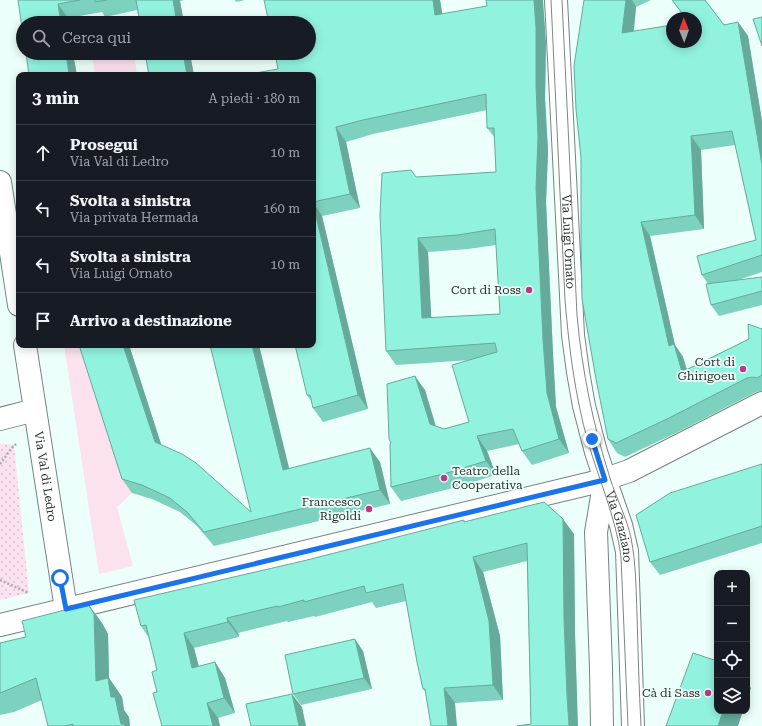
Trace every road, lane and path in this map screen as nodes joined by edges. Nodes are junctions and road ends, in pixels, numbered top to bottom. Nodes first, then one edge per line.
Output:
1 (556, 0) edge
2 (0, 182) edge
3 (16, 286) edge
4 (25, 348) edge
5 (762, 403) edge
6 (35, 410) junction
7 (0, 419) edge
8 (605, 480) junction
9 (0, 580) edge
10 (29, 593) dead end
11 (66, 609) junction
12 (0, 625) edge
13 (602, 726) edge
14 (633, 726) edge

1 - 8 street, Via Luigi Ornato
2 - 3 street
4 - 6 street, Via Val di Ledro
5 - 8 street
6 - 7 street
6 - 11 street, Via Val di Ledro
8 - 11 street
8 - 13 street, Via Graziano
8 - 14 street, Via Graziano
9 - 10 path
11 - 12 street

